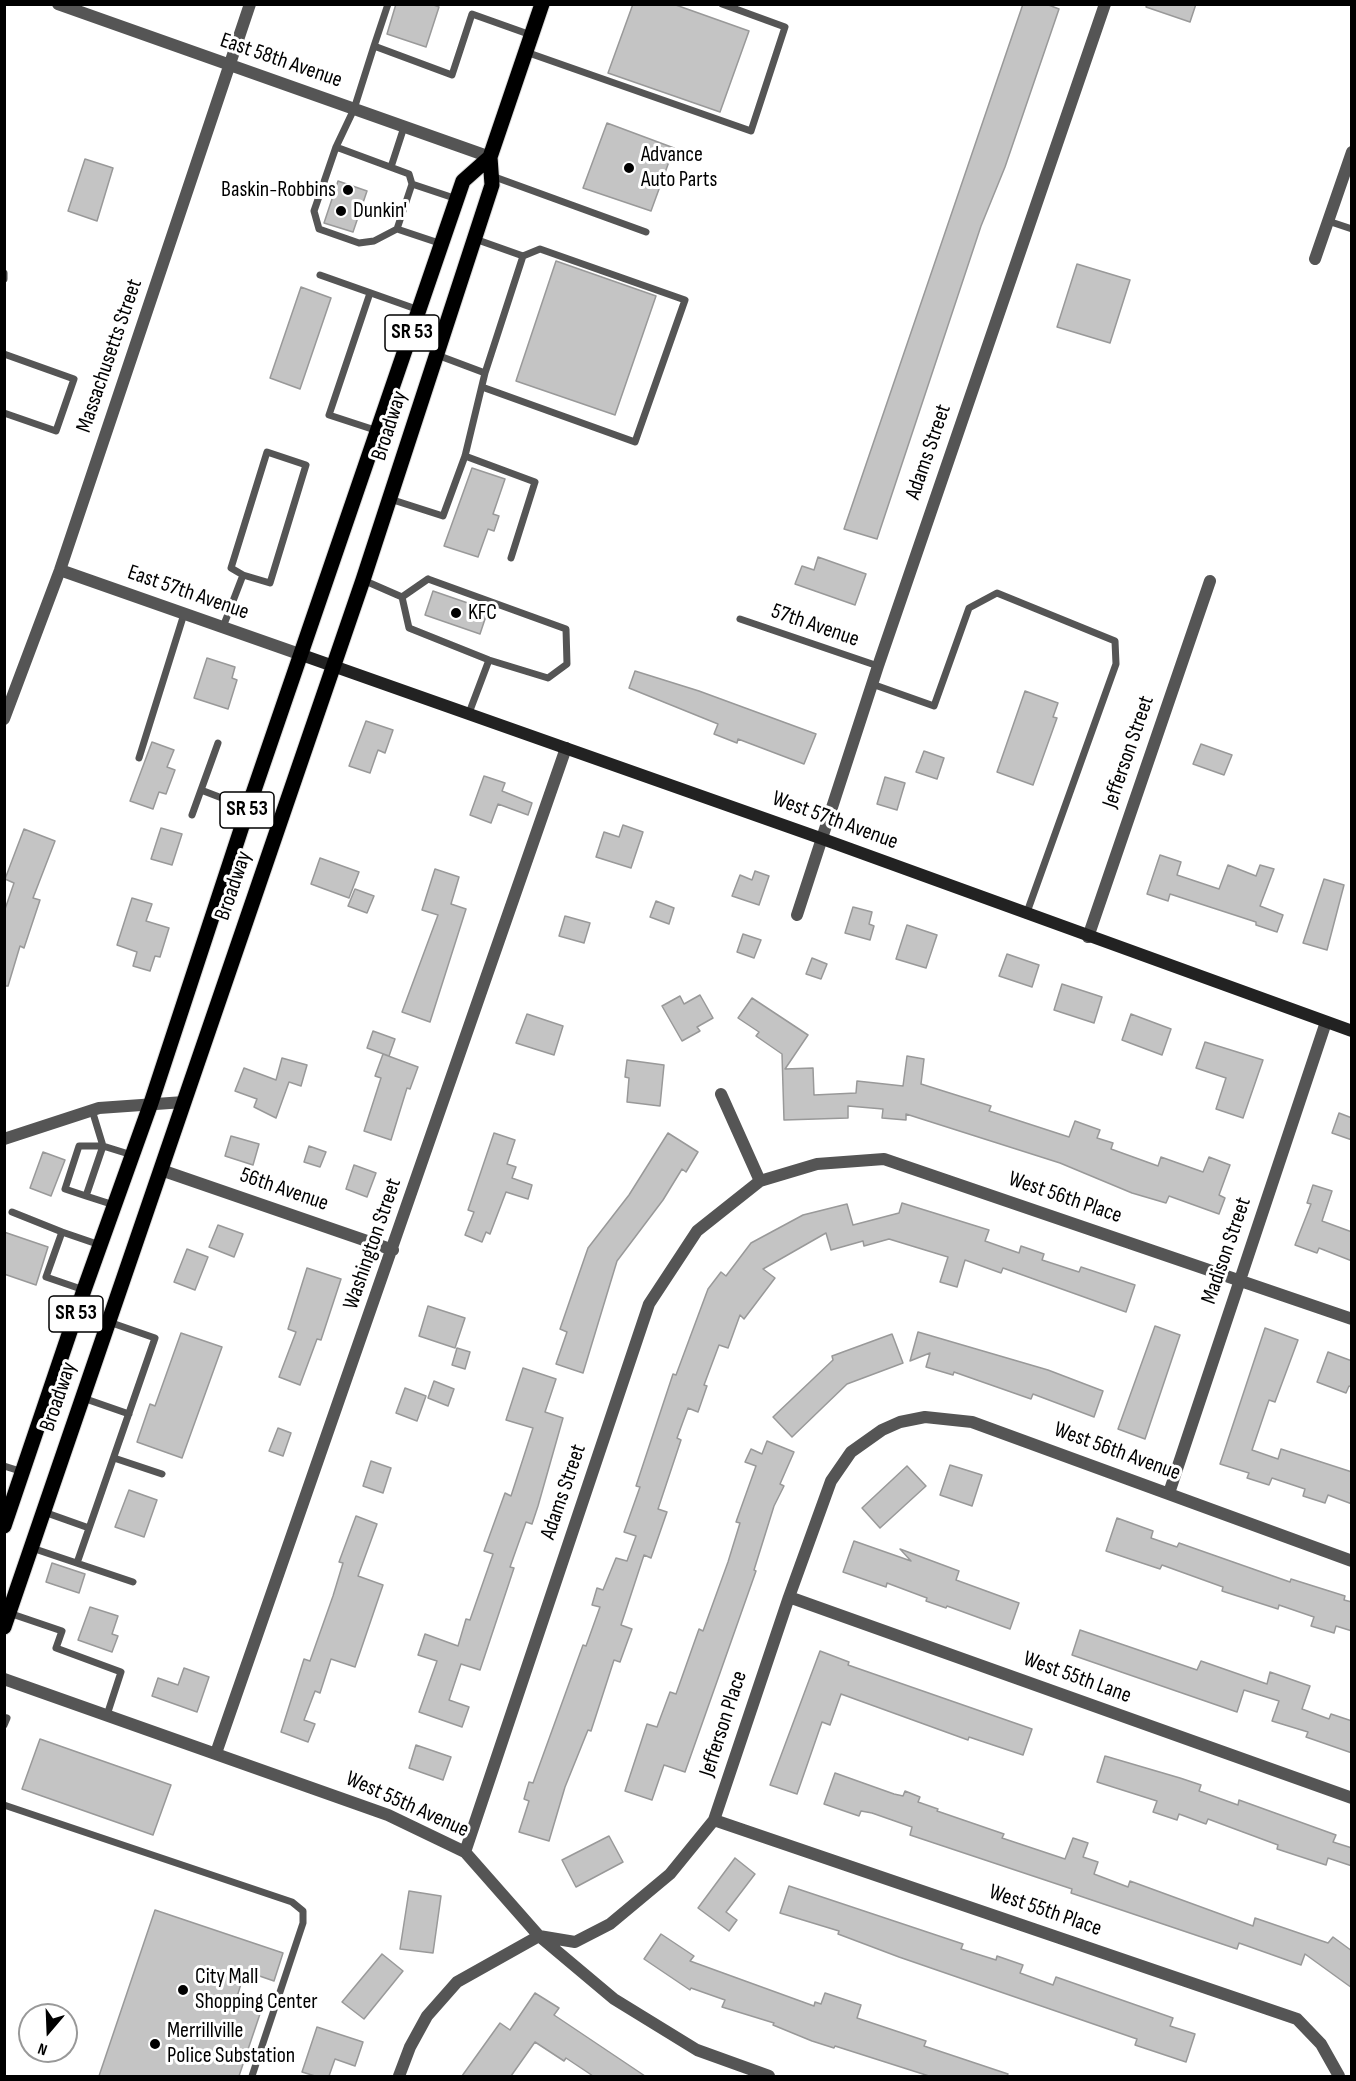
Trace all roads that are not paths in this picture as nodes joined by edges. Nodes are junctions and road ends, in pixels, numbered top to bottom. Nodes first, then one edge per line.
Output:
1 (250, 4) edge
2 (388, 4) edge
3 (542, 4) edge
4 (722, 4) edge
5 (1105, 4) edge
6 (64, 5) edge
7 (531, 35) junction
8 (374, 46) junction
9 (526, 52) junction
10 (230, 65) junction
11 (354, 109) junction
12 (404, 127) junction
13 (336, 147) junction
14 (1352, 152) edge
15 (490, 157) junction
16 (391, 167) junction
17 (492, 176) junction
18 (412, 184) junction
19 (457, 199) junction
20 (1328, 221) junction
21 (397, 229) junction
22 (1352, 229) edge
23 (646, 232) dead end
24 (475, 239) junction
25 (442, 244) junction
26 (524, 256) junction
27 (1315, 259) dead end
28 (4, 273) edge
29 (320, 275) dead end
30 (4, 279) edge
31 (370, 293) junction
32 (419, 310) junction
33 (4, 354) edge
34 (437, 355) junction
35 (485, 373) junction
36 (482, 387) junction
37 (4, 413) edge
38 (378, 431) junction
39 (465, 456) junction
40 (390, 499) junction
41 (511, 558) dead end
42 (60, 570) junction
43 (243, 575) junction
44 (363, 580) junction
45 (1210, 580) dead end
46 (402, 597) junction
47 (184, 614) junction
48 (740, 620) dead end
49 (223, 627) junction
50 (302, 655) junction
51 (489, 660) junction
52 (878, 666) junction
53 (333, 667) junction
54 (872, 684) junction
55 (469, 714) junction
56 (4, 719) edge
57 (218, 743) dead end
58 (566, 748) junction
59 (139, 758) dead end
60 (201, 790) junction
61 (248, 808) junction
62 (192, 815) dead end
63 (820, 838) junction
64 (797, 915) dead end
65 (1026, 915) junction
66 (1088, 938) junction
67 (1326, 1022) junction
68 (1352, 1031) edge
69 (721, 1094) dead end
70 (184, 1102) junction
71 (151, 1103) junction
72 (92, 1110) junction
73 (4, 1139) edge
74 (104, 1146) junction
75 (132, 1155) junction
76 (161, 1170) junction
77 (760, 1181) junction
78 (86, 1196) junction
79 (114, 1205) junction
80 (12, 1212) dead end
81 (62, 1232) junction
82 (100, 1245) junction
83 (393, 1250) junction
84 (1239, 1278) junction
85 (84, 1290) junction
86 (1352, 1318) edge
87 (109, 1322) junction
88 (83, 1398) junction
89 (129, 1414) junction
90 (866, 1441) joint
91 (114, 1458) junction
92 (4, 1466) edge
93 (23, 1472) junction
94 (162, 1474) dead end
95 (1169, 1493) junction
96 (44, 1512) junction
97 (4, 1526) edge
98 (89, 1528) junction
99 (32, 1548) junction
100 (1352, 1561) edge
101 (77, 1563) junction
102 (133, 1582) dead end
103 (789, 1597) junction
104 (7, 1620) edge
105 (4, 1680) edge
106 (107, 1715) junction
107 (216, 1753) junction
108 (1352, 1798) edge
109 (4, 1804) edge
110 (714, 1820) junction
111 (465, 1852) junction
112 (539, 1936) junction
113 (1339, 2075) edge
114 (252, 2076) edge
115 (399, 2076) edge
116 (770, 2076) edge

1 - 10 street, Massachusetts Street
2 - 8 lane
3 - 7 main road, Broadway / SR 53
4 - 9 lane
5 - 52 street, Adams Street
6 - 10 street, East 58th Avenue
7 - 8 lane
7 - 9 main road, Broadway / SR 53
8 - 11 lane
9 - 15 main road, Broadway / SR 53
10 - 11 street, East 58th Avenue
10 - 42 street, Massachusetts Street
11 - 12 street, East 58th Avenue
11 - 13 lane
12 - 15 street, East 58th Avenue
12 - 16 lane
13 - 16 lane
13 - 21 lane
14 - 20 street
15 - 17 main road, Broadway / SR 53
15 - 19 main road, Broadway / SR 53
16 - 18 lane
17 - 23 lane
17 - 24 main road, Broadway / SR 53
18 - 19 lane
18 - 21 lane
19 - 25 main road, Broadway / SR 53
20 - 22 lane
20 - 27 street
21 - 25 lane
24 - 26 lane
24 - 34 main road, Broadway / SR 53
25 - 32 main road, Broadway / SR 53
26 - 35 lane
26 - 36 lane
28 - 30 lane
29 - 31 lane
31 - 32 lane
31 - 38 lane
32 - 38 main road, Broadway / SR 53
33 - 37 lane
34 - 35 lane
34 - 40 main road, Broadway / SR 53
35 - 36 lane
36 - 39 lane
38 - 50 main road, Broadway / SR 53
39 - 40 lane
39 - 41 lane
40 - 44 main road, Broadway / SR 53
42 - 47 street, East 57th Avenue
42 - 56 street, Massachusetts Street
43 - 43 lane
43 - 49 lane
44 - 46 lane
44 - 53 main road, Broadway / SR 53
45 - 66 street, Jefferson Street
46 - 51 lane
46 - 51 lane
47 - 49 street, East 57th Avenue
47 - 59 lane
48 - 52 lane, 57th Avenue
49 - 50 street, East 57th Avenue
50 - 53 street, West 57th Avenue
50 - 61 main road, Broadway / SR 53
51 - 55 lane
52 - 54 street, Adams Street
53 - 55 street, West 57th Avenue
53 - 70 main road, Broadway / SR 53
54 - 63 street, Adams Street
54 - 65 lane
55 - 58 street, West 57th Avenue
57 - 60 lane
58 - 63 street, West 57th Avenue
58 - 83 street, Washington Street
60 - 61 lane
60 - 62 lane
61 - 71 main road, Broadway / SR 53
63 - 64 street, Adams Street
63 - 65 street, West 57th Avenue
65 - 66 street, West 57th Avenue
66 - 67 street, West 57th Avenue
67 - 68 street, West 57th Avenue
67 - 84 street, Madison Street
69 - 77 street
70 - 71 street
70 - 76 main road, Broadway / SR 53
71 - 72 street
71 - 75 main road, Broadway / SR 53
72 - 73 street
72 - 74 lane
74 - 75 lane
74 - 78 lane
74 - 78 lane
75 - 79 main road, Broadway / SR 53
76 - 83 street, 56th Avenue
76 - 87 main road, Broadway / SR 53
77 - 84 street, West 56th Place
77 - 111 street, Adams Street
78 - 79 lane
79 - 82 main road, Broadway / SR 53
80 - 81 lane
81 - 82 lane
81 - 85 lane
82 - 85 main road, Broadway / SR 53
83 - 107 street, Washington Street
84 - 86 street, West 56th Place
84 - 95 street, Madison Street
85 - 93 main road, Broadway / SR 53
87 - 88 main road, Broadway / SR 53
87 - 89 lane
88 - 89 lane
88 - 96 main road, Broadway / SR 53
89 - 91 lane
90 - 95 street, West 56th Avenue
90 - 103 street, Jefferson Place
91 - 94 lane
91 - 98 lane
92 - 93 lane
93 - 97 main road, Broadway / SR 53
95 - 100 street, West 56th Avenue
96 - 98 lane
96 - 99 main road, Broadway / SR 53
98 - 101 lane
99 - 101 lane
99 - 104 main road, Broadway / SR 53
101 - 102 lane
103 - 108 street, West 55th Lane
103 - 110 street, Jefferson Place
104 - 106 lane
105 - 106 street, West 55th Avenue
106 - 107 street, West 55th Avenue
107 - 111 street, West 55th Avenue
109 - 114 lane
110 - 112 street, Jefferson Place
110 - 113 street, West 55th Place
111 - 112 street, West 55th Avenue
112 - 115 street
112 - 116 street, West 55th Avenue

